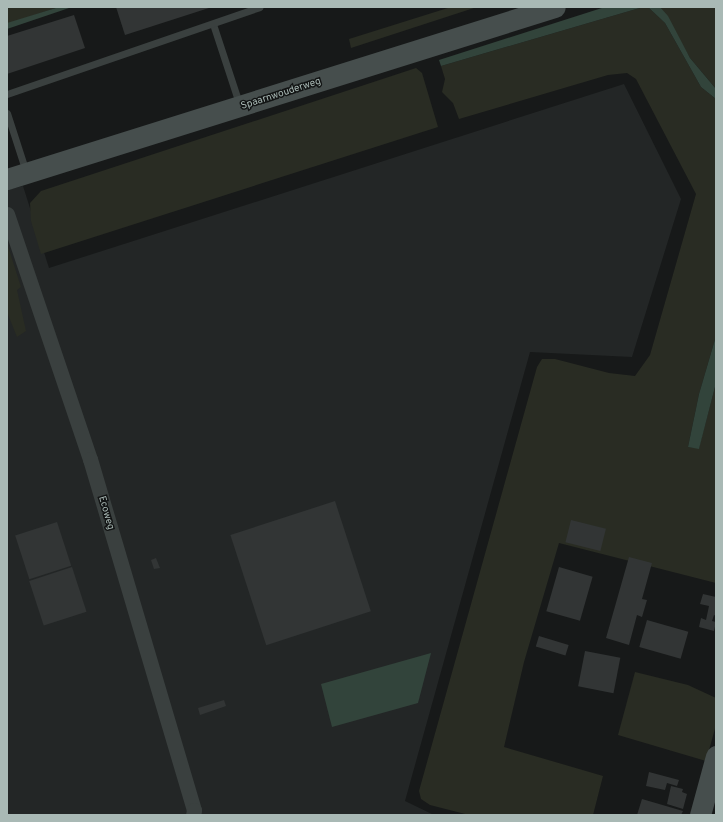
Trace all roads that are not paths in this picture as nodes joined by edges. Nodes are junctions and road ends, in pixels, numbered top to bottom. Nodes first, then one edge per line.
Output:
1 (259, 7) edge
2 (555, 7) edge
3 (213, 24) junction
4 (7, 94) edge
5 (240, 107) junction
6 (7, 113) edge
7 (26, 173) junction
8 (7, 179) edge
9 (7, 214) edge
10 (716, 756) edge
11 (193, 815) edge
12 (700, 815) edge

1 - 3 lane
2 - 5 street, Spaarnwouderweg
3 - 4 lane
3 - 5 lane
5 - 7 street, Spaarnwouderweg
6 - 7 lane
7 - 8 street, Spaarnwouderweg
9 - 11 street, Ecoweg
10 - 12 street

